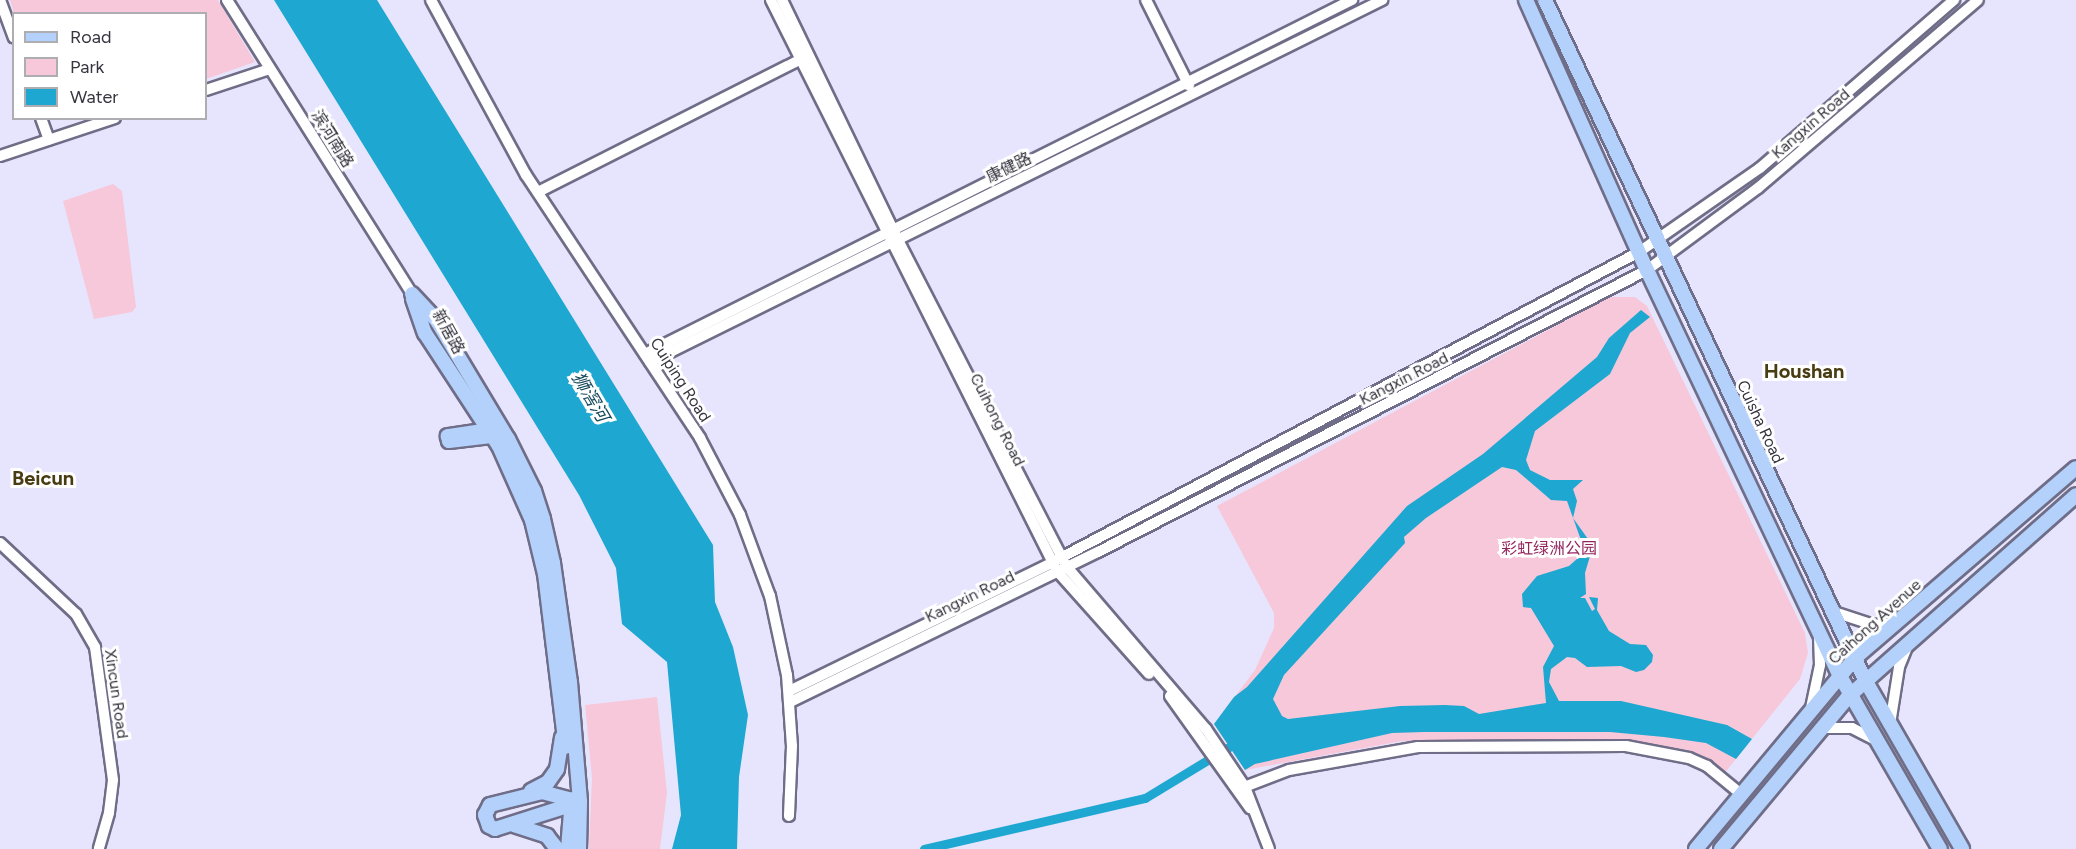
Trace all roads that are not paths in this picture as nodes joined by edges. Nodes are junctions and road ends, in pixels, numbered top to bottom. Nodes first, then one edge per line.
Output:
1 (0, 0) edge
2 (227, 0) edge
3 (431, 0) edge
4 (771, 0) edge
5 (782, 0) edge
6 (1146, 0) edge
7 (1352, 0) edge
8 (1382, 0) edge
9 (1526, 0) edge
10 (1545, 0) edge
11 (1954, 0) edge
12 (1978, 0) edge
13 (12, 33) edge
14 (801, 59) junction
15 (270, 69) junction
16 (1187, 82) junction
17 (207, 90) edge
18 (1192, 94) junction
19 (42, 120) edge
20 (109, 120) edge
21 (49, 140) junction
22 (0, 156) edge
23 (538, 192) junction
24 (892, 237) junction
25 (1656, 239) junction
26 (1639, 252) junction
27 (1665, 257) junction
28 (1647, 270) junction
29 (412, 294) joint
30 (648, 358) junction
31 (497, 432) junction
32 (2076, 468) edge
33 (2076, 495) edge
34 (0, 543) edge
35 (1060, 564) junction
36 (1831, 611) junction
37 (1896, 623) junction
38 (1819, 631) junction
39 (1909, 642) junction
40 (1855, 658) junction
41 (1840, 676) junction
42 (1865, 680) junction
43 (789, 696) junction
44 (1850, 696) junction
45 (1809, 712) junction
46 (563, 720) junction
47 (1890, 724) junction
48 (1820, 728) junction
49 (1876, 740) junction
50 (1237, 784) junction
51 (1741, 794) junction
52 (515, 799) junction
53 (574, 801) junction
54 (789, 816) dead end
55 (515, 823) junction
56 (99, 849) edge
57 (557, 849) edge
58 (568, 849) edge
59 (579, 849) edge
60 (1269, 849) edge
61 (1696, 849) edge
62 (1721, 849) edge
63 (1940, 849) edge
64 (1962, 849) edge

1 - 13 street
2 - 15 street, 滨河南路
3 - 23 street, Cuiping Road
4 - 14 street, Cuihong Road
5 - 24 street, Cuihong Road
6 - 16 street
7 - 16 street, 康健路
8 - 18 street, 康健路
9 - 26 main road
10 - 25 main road, Cuisha Road
11 - 25 street, Kangxin Road
12 - 27 street, Kangxin Road
14 - 23 street
14 - 24 street, Cuihong Road
15 - 17 street
15 - 29 street, 滨河南路
16 - 18 street
16 - 24 street, 康健路
18 - 24 street, 康健路
19 - 21 street
20 - 21 street
21 - 22 street
23 - 30 street, Cuiping Road
24 - 30 street, 康健路
24 - 35 street, Cuihong Road
25 - 26 street, Kangxin Road
25 - 27 main road, Cuisha Road
26 - 28 main road
26 - 35 street, Kangxin Road
27 - 28 street, Kangxin Road
27 - 36 main road, Cuisha Road
28 - 35 street, Kangxin Road
28 - 38 main road
29 - 31 main road, 新居路
30 - 43 street, Cuiping Road
31 - 46 main road, 新居路
31 - 53 main road, 新居路
32 - 37 main road, Caihong Avenue
33 - 39 main road
34 - 56 street, Xincun Road
35 - 43 street, Kangxin Road
35 - 50 street, Cuihong Road
36 - 37 street
36 - 40 main road, Cuisha Road
37 - 40 main road, Caihong Avenue
38 - 41 main road
38 - 45 street
39 - 42 main road
39 - 47 street
40 - 41 main road, Caihong Avenue
40 - 42 main road, Cuisha Road
41 - 44 main road
41 - 45 main road, Caihong Avenue
42 - 44 main road
42 - 47 main road, Cuisha Road
43 - 54 street, Cuiping Road
44 - 48 main road
44 - 49 main road
45 - 51 main road, Caihong Avenue
46 - 52 main road
46 - 53 main road, 新居路
47 - 64 main road, Cuisha Road
48 - 49 street
48 - 62 main road
49 - 63 main road
50 - 51 street
50 - 60 street, Cuihong Road
51 - 61 main road, Caihong Avenue
52 - 53 main road
52 - 55 main road
52 - 55 main road
53 - 55 main road
53 - 58 main road, 新居路
53 - 59 main road, 新居路
55 - 57 main road

